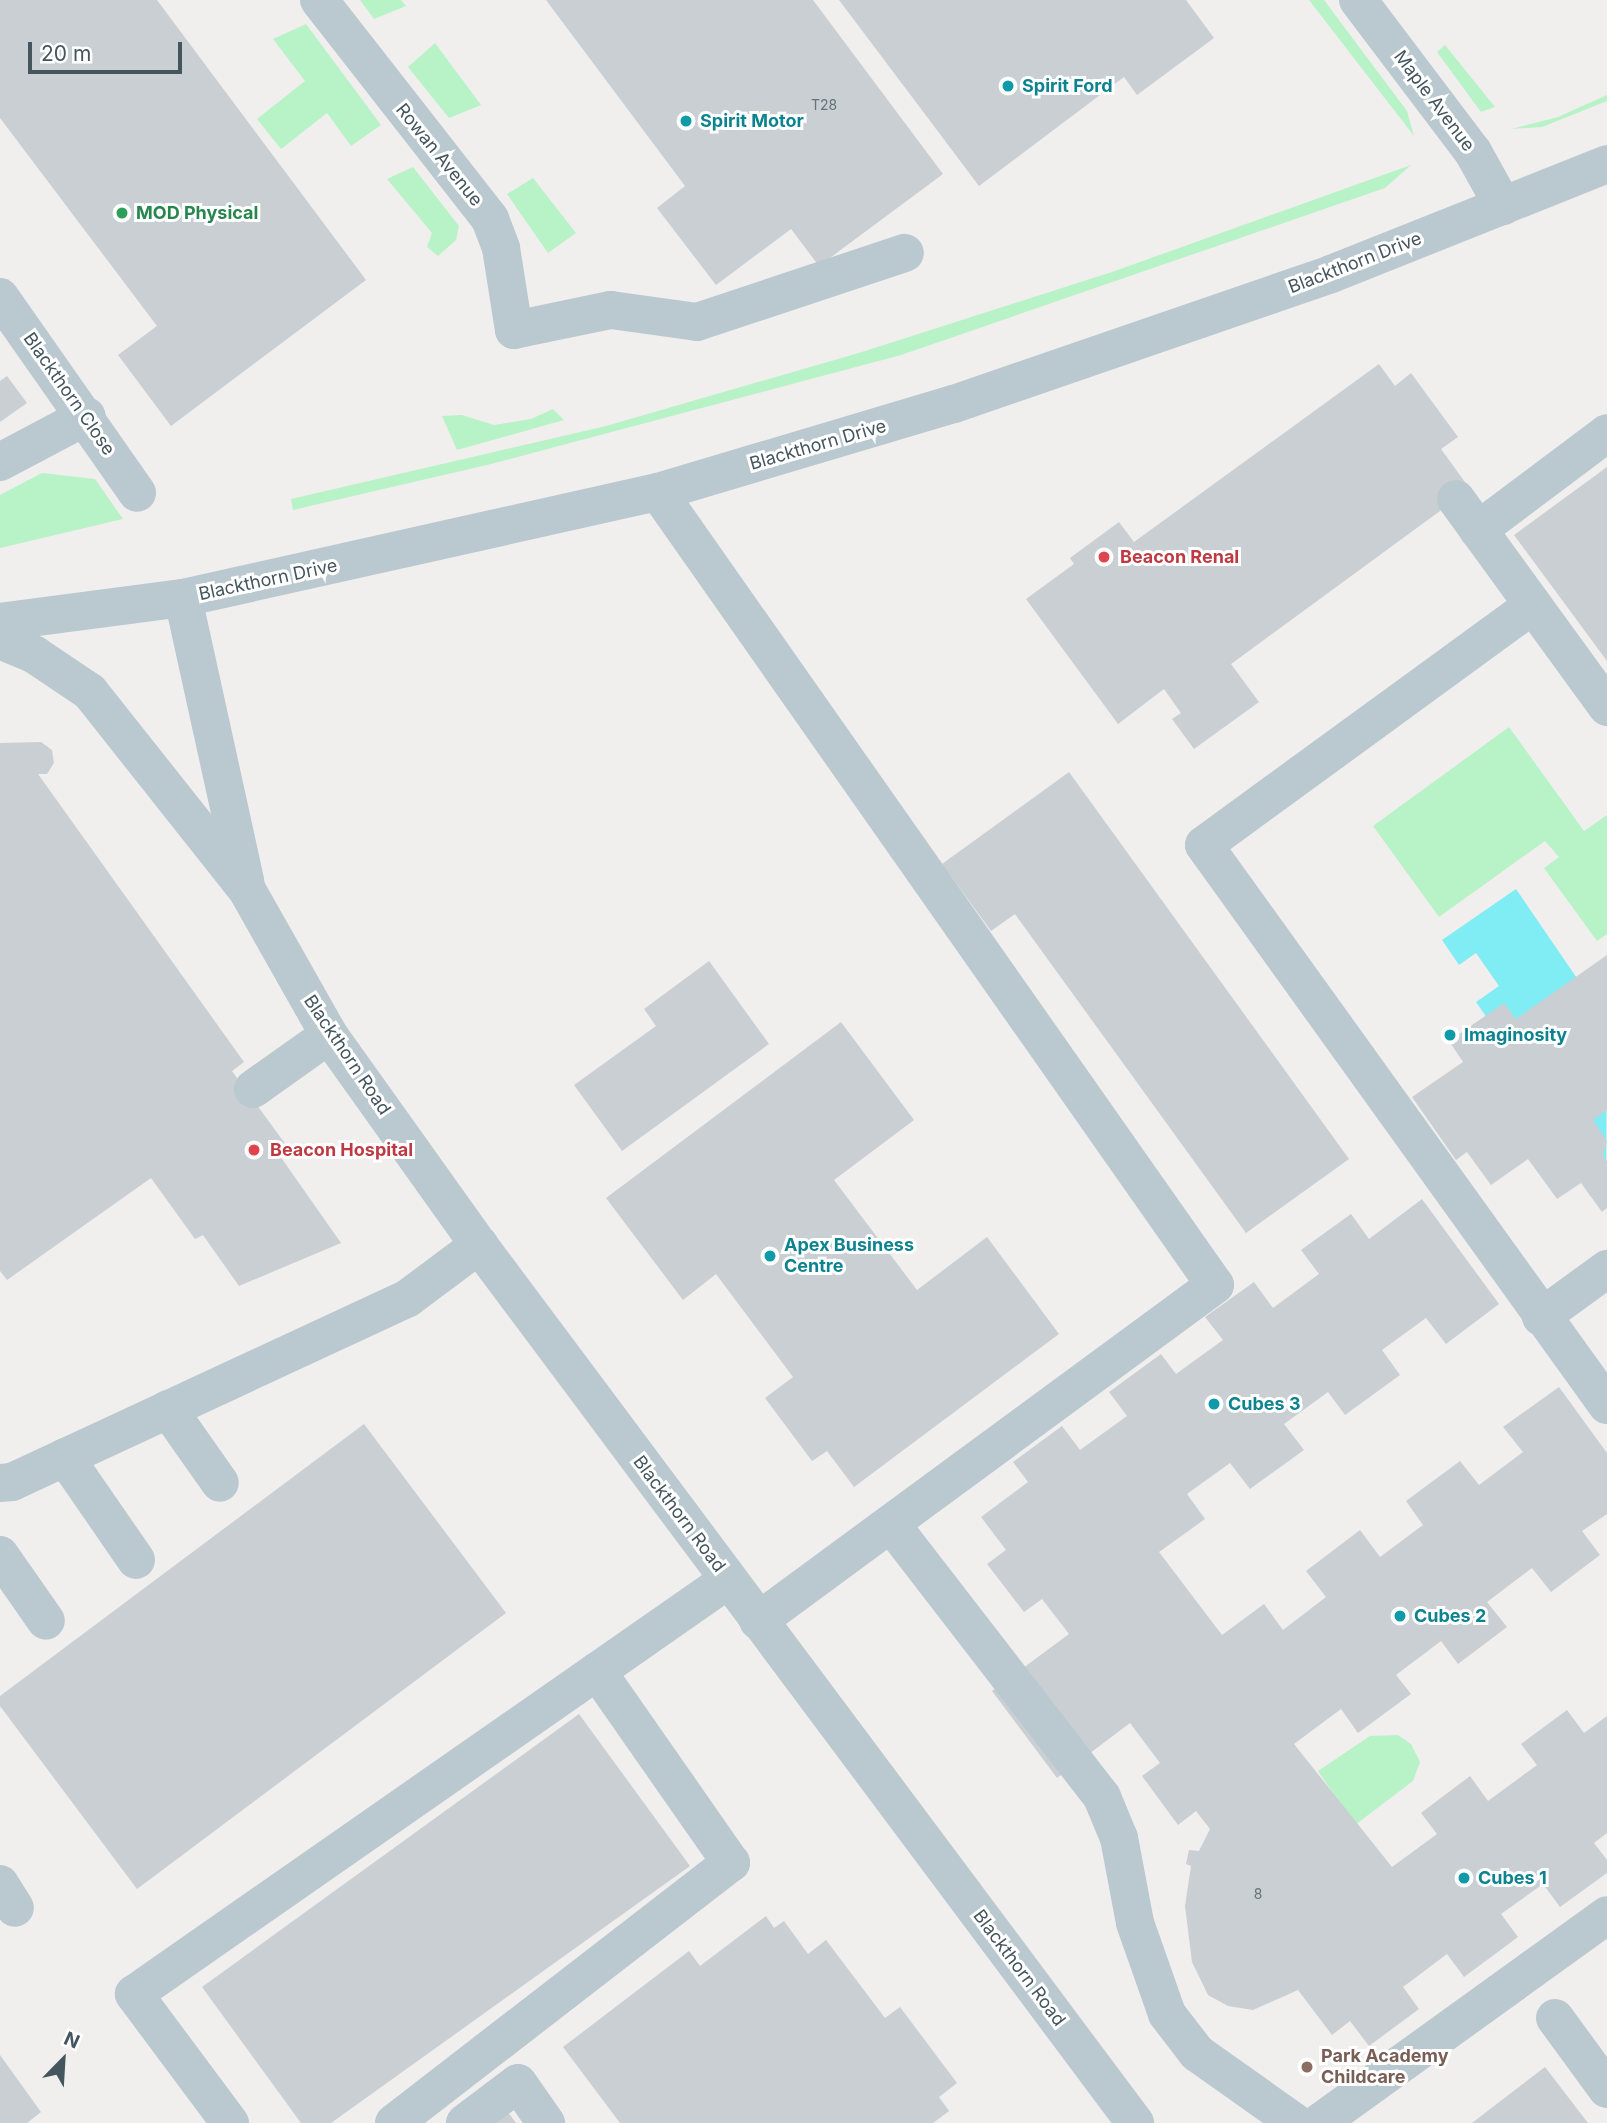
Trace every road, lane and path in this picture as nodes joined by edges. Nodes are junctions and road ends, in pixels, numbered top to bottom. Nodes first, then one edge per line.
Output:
1 (319, 0) edge
2 (1358, 0) edge
3 (1607, 164) edge
4 (1503, 206) junction
5 (905, 253) dead end
6 (0, 297) edge
7 (87, 416) junction
8 (1607, 433) edge
9 (0, 462) edge
10 (657, 492) junction
11 (137, 493) dead end
12 (1456, 499) dead end
13 (1478, 530) junction
14 (183, 598) junction
15 (1533, 605) junction
16 (0, 622) edge
17 (0, 640) edge
18 (1607, 707) edge
19 (247, 890) junction
20 (329, 1035) junction
21 (253, 1089) dead end
22 (479, 1245) junction
23 (1607, 1269) edge
24 (1541, 1317) junction
25 (1607, 1405) edge
26 (169, 1409) junction
27 (65, 1457) junction
28 (0, 1483) edge
29 (220, 1483) dead end
30 (891, 1524) junction
31 (0, 1555) edge
32 (135, 1560) dead end
33 (729, 1580) junction
34 (46, 1621) dead end
35 (758, 1621) junction
36 (597, 1671) junction
37 (1607, 1915) edge
38 (1555, 2018) dead end
39 (1607, 2089) edge
40 (230, 2123) edge
41 (394, 2123) edge
42 (465, 2123) edge
43 (545, 2123) edge
44 (1135, 2123) edge
45 (1296, 2123) edge
46 (1319, 2123) edge

1 - 5 street, Rowan Avenue
2 - 4 street, Maple Avenue
3 - 4 street, Blackthorn Drive
4 - 10 street, Blackthorn Drive
6 - 7 street, Blackthorn Close
7 - 9 street
7 - 11 street, Blackthorn Close
8 - 13 street
10 - 14 street, Blackthorn Drive
10 - 30 street
12 - 13 street
13 - 15 street
14 - 16 street, Blackthorn Drive
14 - 19 street, Blackthorn Road
15 - 18 street
15 - 24 street
17 - 19 street, Blackthorn Road
19 - 20 street, Blackthorn Road
20 - 21 street
20 - 22 street, Blackthorn Road
22 - 26 street
22 - 33 street, Blackthorn Road
23 - 24 street
24 - 25 street
26 - 27 street
26 - 29 street
27 - 28 street
27 - 32 street
30 - 35 street
30 - 45 street
31 - 34 street
33 - 35 street, Blackthorn Road
33 - 36 street
35 - 44 street, Blackthorn Road
36 - 40 street
36 - 41 street
37 - 46 street
38 - 39 street
42 - 43 street

